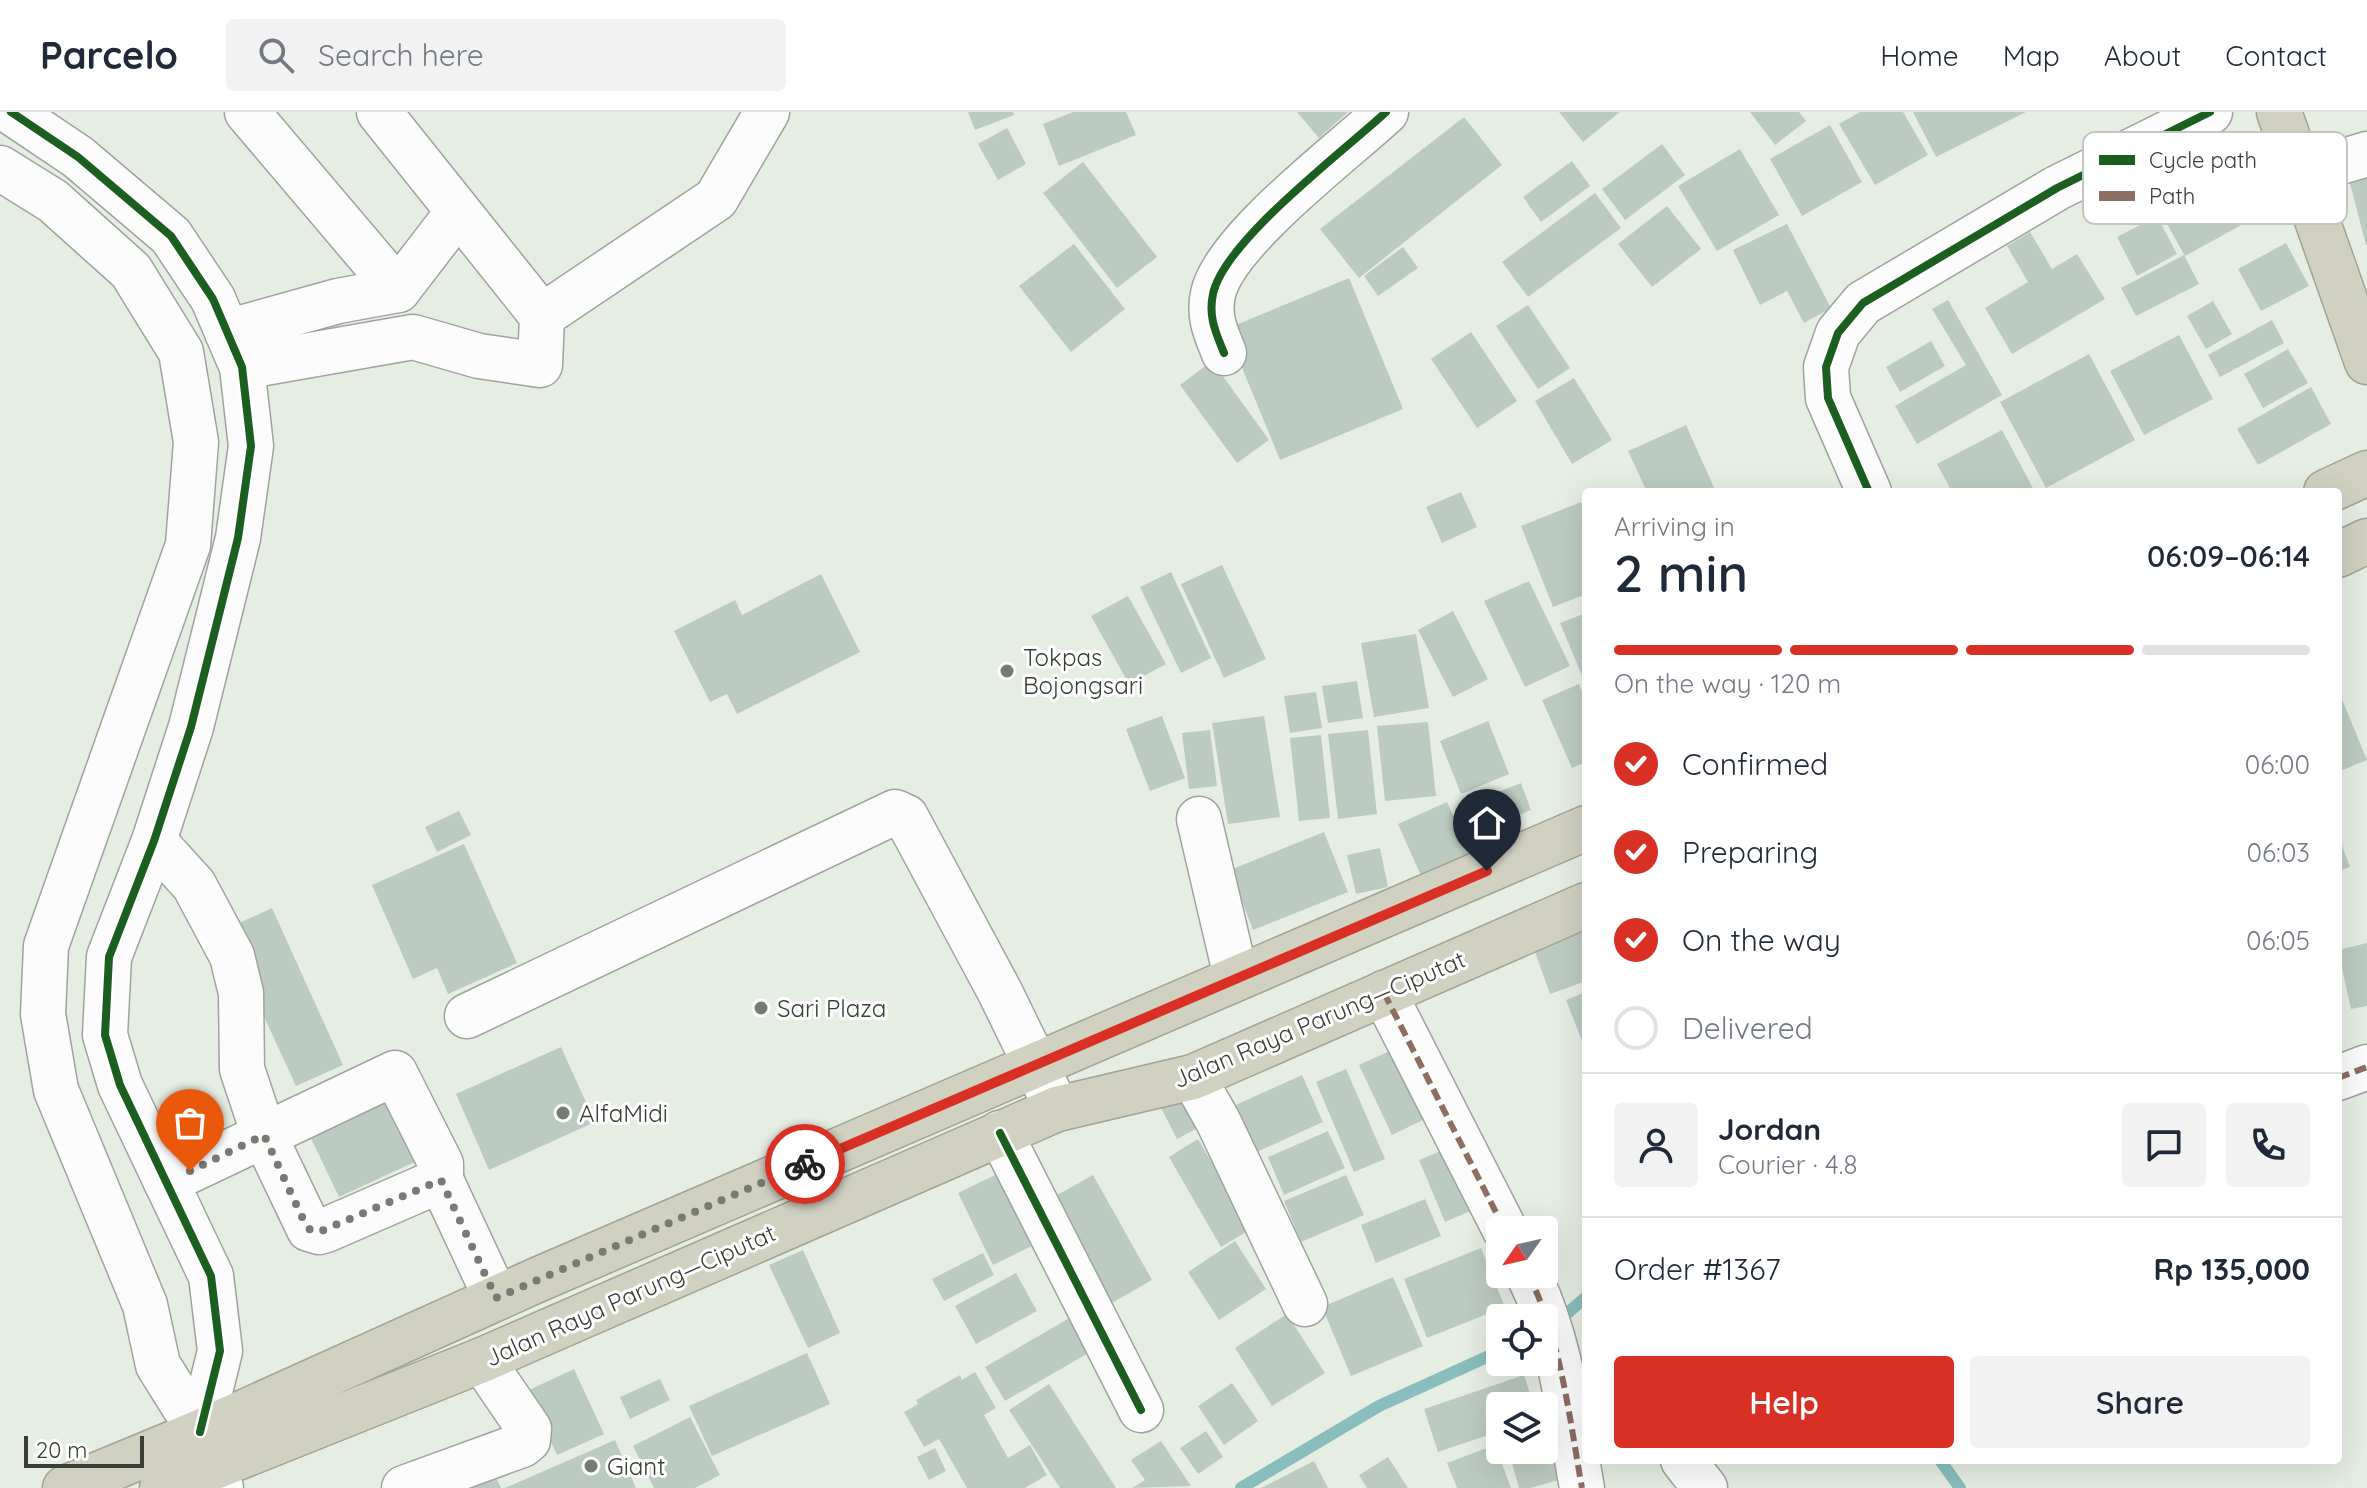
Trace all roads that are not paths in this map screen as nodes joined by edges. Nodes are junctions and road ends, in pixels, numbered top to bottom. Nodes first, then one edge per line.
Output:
1 (11, 112) edge
2 (247, 112) edge
3 (379, 112) edge
4 (767, 112) edge
5 (1386, 112) edge
6 (2210, 112) edge
7 (2279, 112) edge
8 (2170, 132) edge
9 (2286, 132) edge
10 (2367, 154) edge
11 (2347, 160) edge
12 (0, 168) edge
13 (2083, 175) edge
14 (458, 212) junction
15 (2319, 224) edge
16 (398, 290) junction
17 (542, 316) junction
18 (235, 349) junction
19 (1224, 353) dead end
20 (2367, 362) edge
21 (2367, 473) edge
22 (1867, 488) edge
23 (2335, 488) edge
24 (2367, 541) edge
25 (2342, 553) edge
26 (132, 705) junction
27 (191, 727) junction
28 (1199, 819) dead end
29 (1582, 830) edge
30 (154, 841) junction
31 (1582, 907) edge
32 (1236, 977) junction
33 (1384, 993) junction
34 (467, 1016) dead end
35 (1035, 1064) junction
36 (2367, 1067) edge
37 (2342, 1076) edge
38 (1193, 1077) junction
39 (1057, 1109) junction
40 (1000, 1133) junction
41 (264, 1135) junction
42 (441, 1180) junction
43 (166, 1182) junction
44 (1498, 1216) edge
45 (1535, 1288) edge
46 (496, 1298) junction
47 (1305, 1304) dead end
48 (482, 1360) junction
49 (1141, 1410) dead end
50 (212, 1463) edge
51 (1686, 1464) edge
52 (66, 1488) edge
53 (162, 1488) edge
54 (404, 1488) edge
55 (1582, 1488) edge
56 (1705, 1488) edge

1 - 18 street
2 - 16 street
3 - 14 street
4 - 17 street
5 - 19 street
6 - 8 street
7 - 9 highway
10 - 11 street
12 - 26 street
13 - 22 street
14 - 16 street
14 - 17 street
15 - 20 highway
16 - 18 street
17 - 18 street
18 - 27 street
21 - 23 highway
24 - 25 highway
26 - 27 street
26 - 50 street
27 - 30 street
28 - 32 street
29 - 32 highway, Jalan Raya Parung—Ciputat
30 - 41 street
30 - 43 street
31 - 33 highway, Jalan Raya Parung—Ciputat
32 - 35 highway, Jalan Raya Parung—Ciputat
33 - 38 highway, Jalan Raya Parung—Ciputat
33 - 44 street
34 - 35 street
35 - 39 street
35 - 46 highway, Jalan Raya Parung—Ciputat
36 - 37 street
38 - 39 highway, Jalan Raya Parung—Ciputat
38 - 47 street
39 - 40 highway, Jalan Raya Parung—Ciputat
40 - 48 highway, Jalan Raya Parung—Ciputat
40 - 49 street
41 - 42 street
41 - 42 street
41 - 43 street
42 - 46 street
43 - 50 street
45 - 55 street
46 - 50 highway, Jalan Raya Parung—Ciputat
48 - 50 highway, Jalan Raya Parung—Ciputat
48 - 54 street
50 - 52 highway, Jalan Raya Parung—Ciputat
50 - 53 highway, Jalan Raya Parung—Ciputat
51 - 56 street

